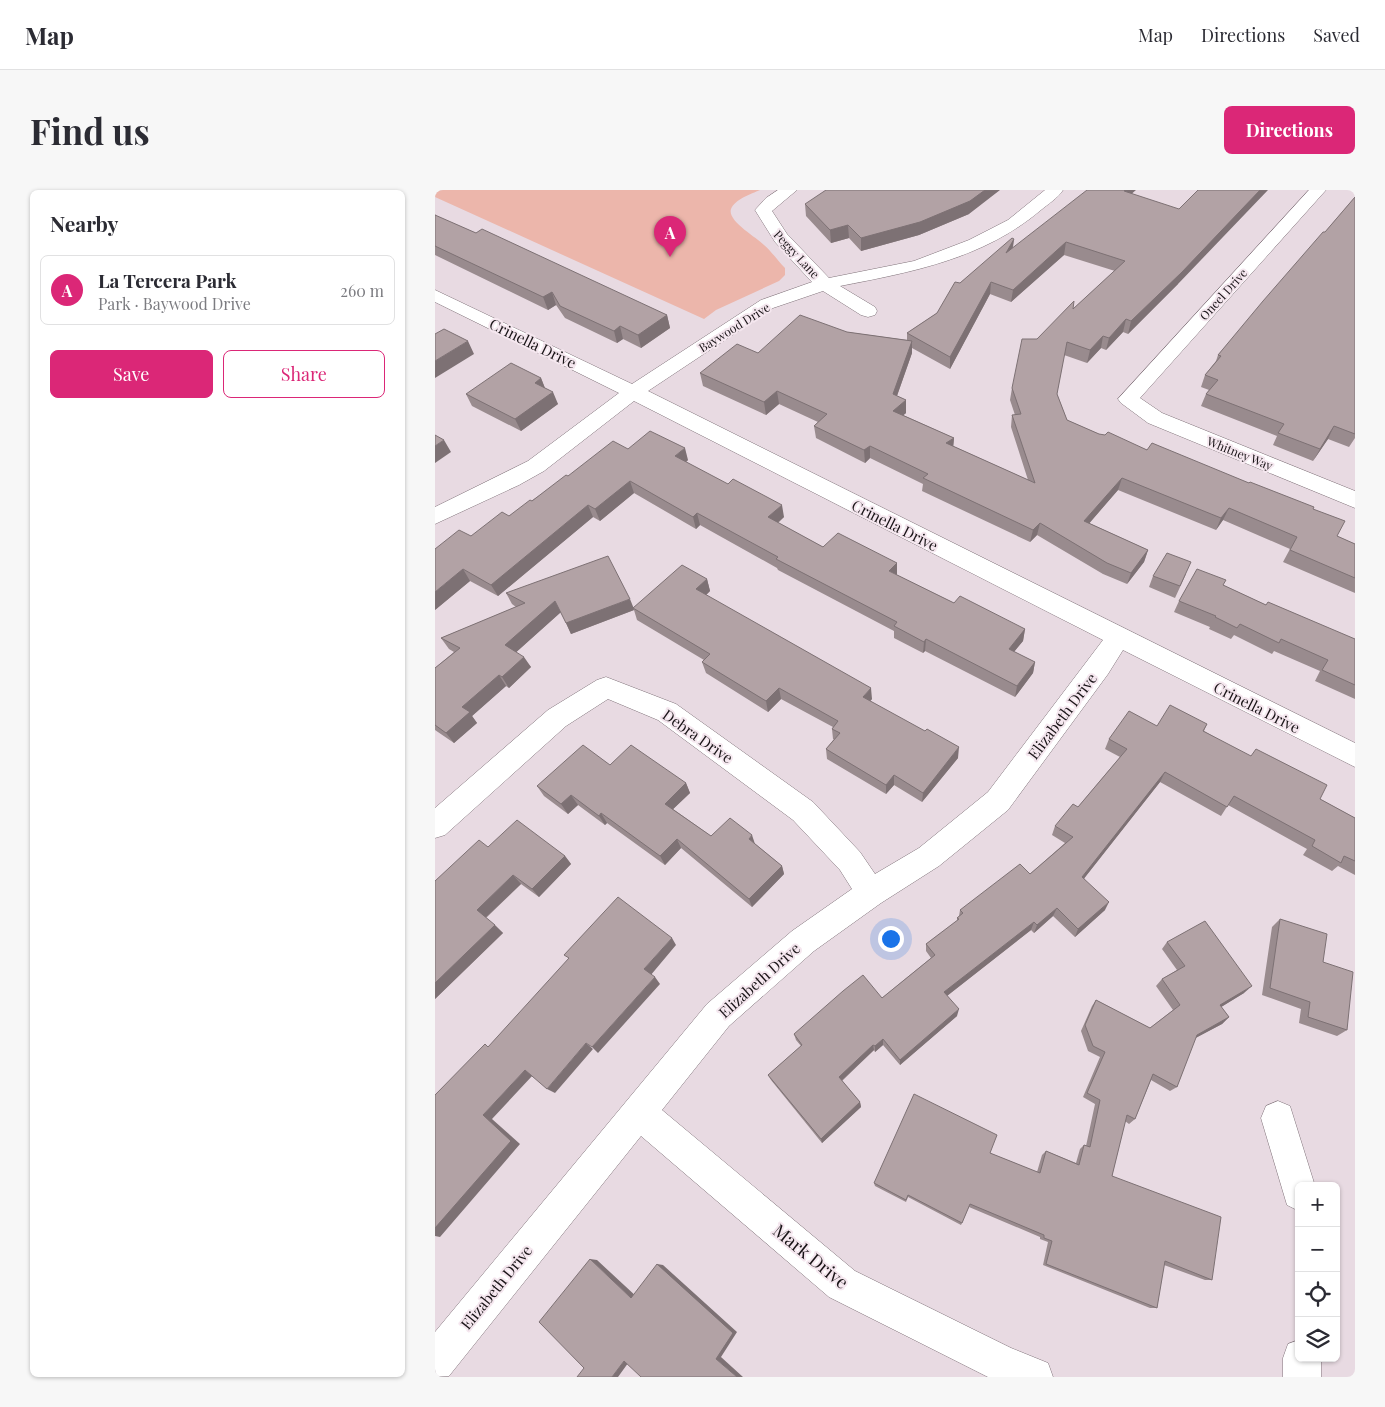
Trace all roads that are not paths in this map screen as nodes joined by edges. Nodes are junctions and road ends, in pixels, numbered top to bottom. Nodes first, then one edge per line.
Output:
1 (789, 190) edge
2 (1055, 190) edge
3 (1318, 190) edge
4 (825, 284) junction
5 (437, 298) edge
6 (868, 311) dead end
7 (633, 392) junction
8 (1128, 399) joint
9 (1355, 500) edge
10 (435, 516) edge
11 (1118, 638) junction
12 (1355, 756) edge
13 (435, 826) edge
14 (871, 893) junction
15 (638, 1112) junction
16 (1278, 1118) dead end
17 (1296, 1182) edge
18 (435, 1362) edge
19 (1302, 1362) edge
20 (1033, 1377) edge
21 (1302, 1377) edge

1 - 4 street, Peggy Lane
2 - 4 street, Baywood Drive
3 - 8 street, Oneel Drive
4 - 6 street, Peggy Lane
4 - 7 street, Baywood Drive
5 - 7 street, Crinella Drive
7 - 10 street, Baywood Drive
7 - 11 street, Crinella Drive
8 - 9 street, Whitney Way
11 - 12 street, Crinella Drive
11 - 14 street, Elizabeth Drive
13 - 14 street, Debra Drive
14 - 15 street, Elizabeth Drive
15 - 18 street, Elizabeth Drive
15 - 20 street, Mark Drive
16 - 17 street
19 - 21 street

